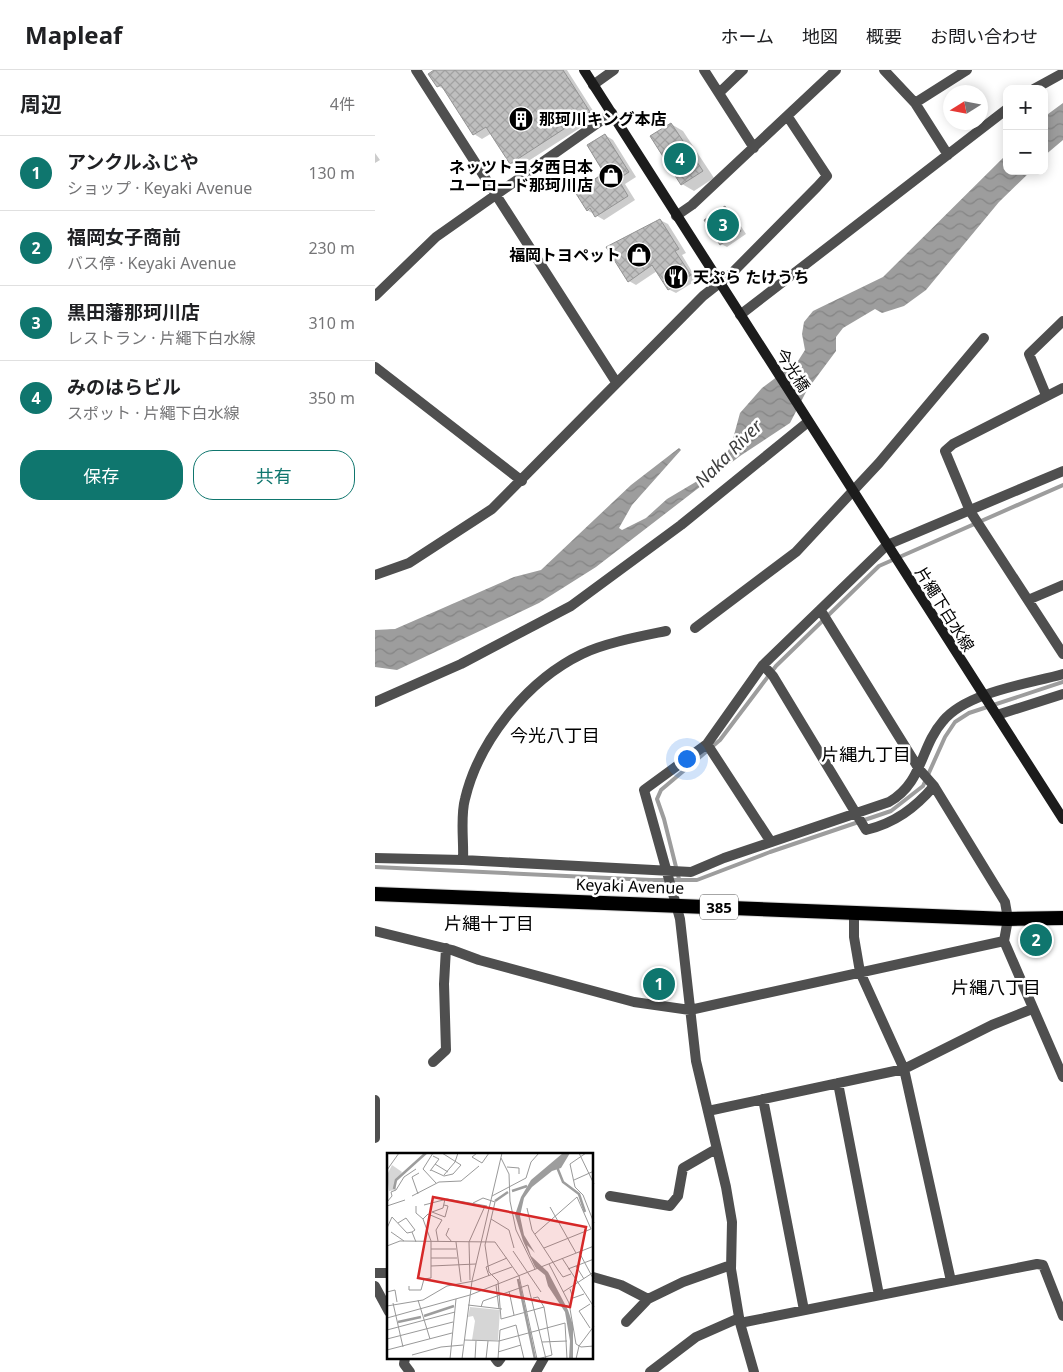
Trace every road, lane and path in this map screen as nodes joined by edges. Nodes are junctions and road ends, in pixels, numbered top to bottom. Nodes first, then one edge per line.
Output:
1 (416, 70) edge
2 (584, 70) edge
3 (614, 70) edge
4 (704, 70) edge
5 (743, 70) edge
6 (836, 70) edge
7 (884, 70) edge
8 (967, 70) edge
9 (1063, 73) edge
10 (593, 85) junction
11 (1041, 85) edge
12 (719, 93) junction
13 (915, 103) junction
14 (1003, 112) edge
15 (612, 114) junction
16 (787, 116) junction
17 (754, 148) junction
18 (948, 155) junction
19 (496, 194) junction
20 (676, 216) junction
21 (719, 284) junction
22 (375, 296) edge
23 (740, 315) junction
24 (1063, 321) edge
25 (984, 338) dead end
26 (375, 367) edge
27 (616, 382) junction
28 (1063, 388) edge
29 (1046, 396) junction
30 (805, 418) junction
31 (1063, 471) edge
32 (522, 481) junction
33 (852, 491) junction
34 (970, 511) junction
35 (887, 545) junction
36 (375, 576) edge
37 (1063, 585) edge
38 (1028, 600) junction
39 (821, 611) junction
40 (695, 628) dead end
41 (667, 630) dead end
42 (1063, 654) edge
43 (763, 666) junction
44 (1063, 674) edge
45 (1063, 694) edge
46 (983, 696) junction
47 (375, 702) edge
48 (997, 715) junction
49 (707, 744) junction
50 (919, 769) junction
51 (934, 786) junction
52 (857, 813) junction
53 (1063, 819) edge
54 (771, 842) junction
55 (375, 858) edge
56 (463, 860) junction
57 (667, 870) junction
58 (375, 894) edge
59 (677, 905) junction
60 (855, 912) junction
61 (1063, 918) edge
62 (1008, 920) junction
63 (375, 931) edge
64 (1004, 940) junction
65 (447, 948) junction
66 (860, 972) junction
67 (1032, 1009) junction
68 (690, 1010) junction
69 (433, 1062) dead end
70 (904, 1069) junction
71 (1063, 1077) edge
72 (838, 1083) junction
73 (763, 1099) junction
74 (375, 1100) edge
75 (708, 1111) junction
76 (375, 1138) edge
77 (716, 1149) junction
78 (609, 1196) dead end
79 (731, 1265) junction
80 (594, 1277) edge
81 (951, 1281) junction
82 (375, 1286) edge
83 (879, 1295) junction
84 (648, 1299) junction
85 (387, 1308) edge
86 (804, 1310) junction
87 (1063, 1316) edge
88 (740, 1320) junction
89 (626, 1322) dead end
90 (405, 1360) edge
91 (543, 1360) edge
92 (410, 1372) edge
93 (536, 1372) edge
94 (650, 1372) edge
95 (754, 1372) edge

1 - 19 street
2 - 10 main road
3 - 10 street
4 - 12 street
5 - 12 street
6 - 16 street
7 - 13 street
8 - 13 street
9 - 11 street
10 - 15 main road
12 - 17 street
13 - 18 street
14 - 18 street
15 - 19 street
15 - 20 main road
16 - 17 street
16 - 21 street
17 - 20 street
18 - 23 street
19 - 22 street
19 - 27 street
20 - 21 main road
21 - 23 main road
21 - 27 street
23 - 30 main road, 今光橋
24 - 29 street
25 - 33 street
26 - 32 street
27 - 32 street
28 - 29 street
29 - 34 street
30 - 33 main road, 片繩下白水線
30 - 47 street
31 - 34 street
32 - 36 street
33 - 35 main road, 片繩下白水線
33 - 40 street
34 - 35 street
34 - 38 street
35 - 39 street
35 - 46 main road, 片繩下白水線
37 - 38 street
38 - 42 street
39 - 43 street
39 - 50 street
41 - 56 street
43 - 49 street
43 - 52 street
44 - 46 street
45 - 48 street
46 - 48 main road, 片繩下白水線
46 - 50 street
48 - 53 main road, 片繩下白水線
49 - 54 street
49 - 57 street
50 - 51 street
50 - 52 street
51 - 52 street
51 - 62 street
52 - 54 street
54 - 57 street
55 - 56 street
56 - 57 street
57 - 59 street
58 - 59 highway, Keyaki Avenue / 385
59 - 60 highway, Keyaki Avenue / 385
59 - 68 street
60 - 62 highway, Keyaki Avenue / 385
60 - 66 street
61 - 62 highway, Keyaki Avenue / 385
62 - 64 street
63 - 65 street
64 - 66 street
64 - 67 street
65 - 68 street
65 - 69 street
66 - 68 street
66 - 70 street
67 - 70 street
67 - 71 street
68 - 75 street
70 - 72 street
70 - 81 street
72 - 73 street
72 - 83 street
73 - 75 street
73 - 86 street
74 - 76 street
75 - 77 street
77 - 78 street
77 - 79 street
79 - 84 street
79 - 88 street
80 - 84 street
81 - 83 street
81 - 87 street
82 - 85 street
83 - 86 street
84 - 89 street
86 - 88 street
88 - 94 street
88 - 95 street
90 - 92 street
91 - 93 street

